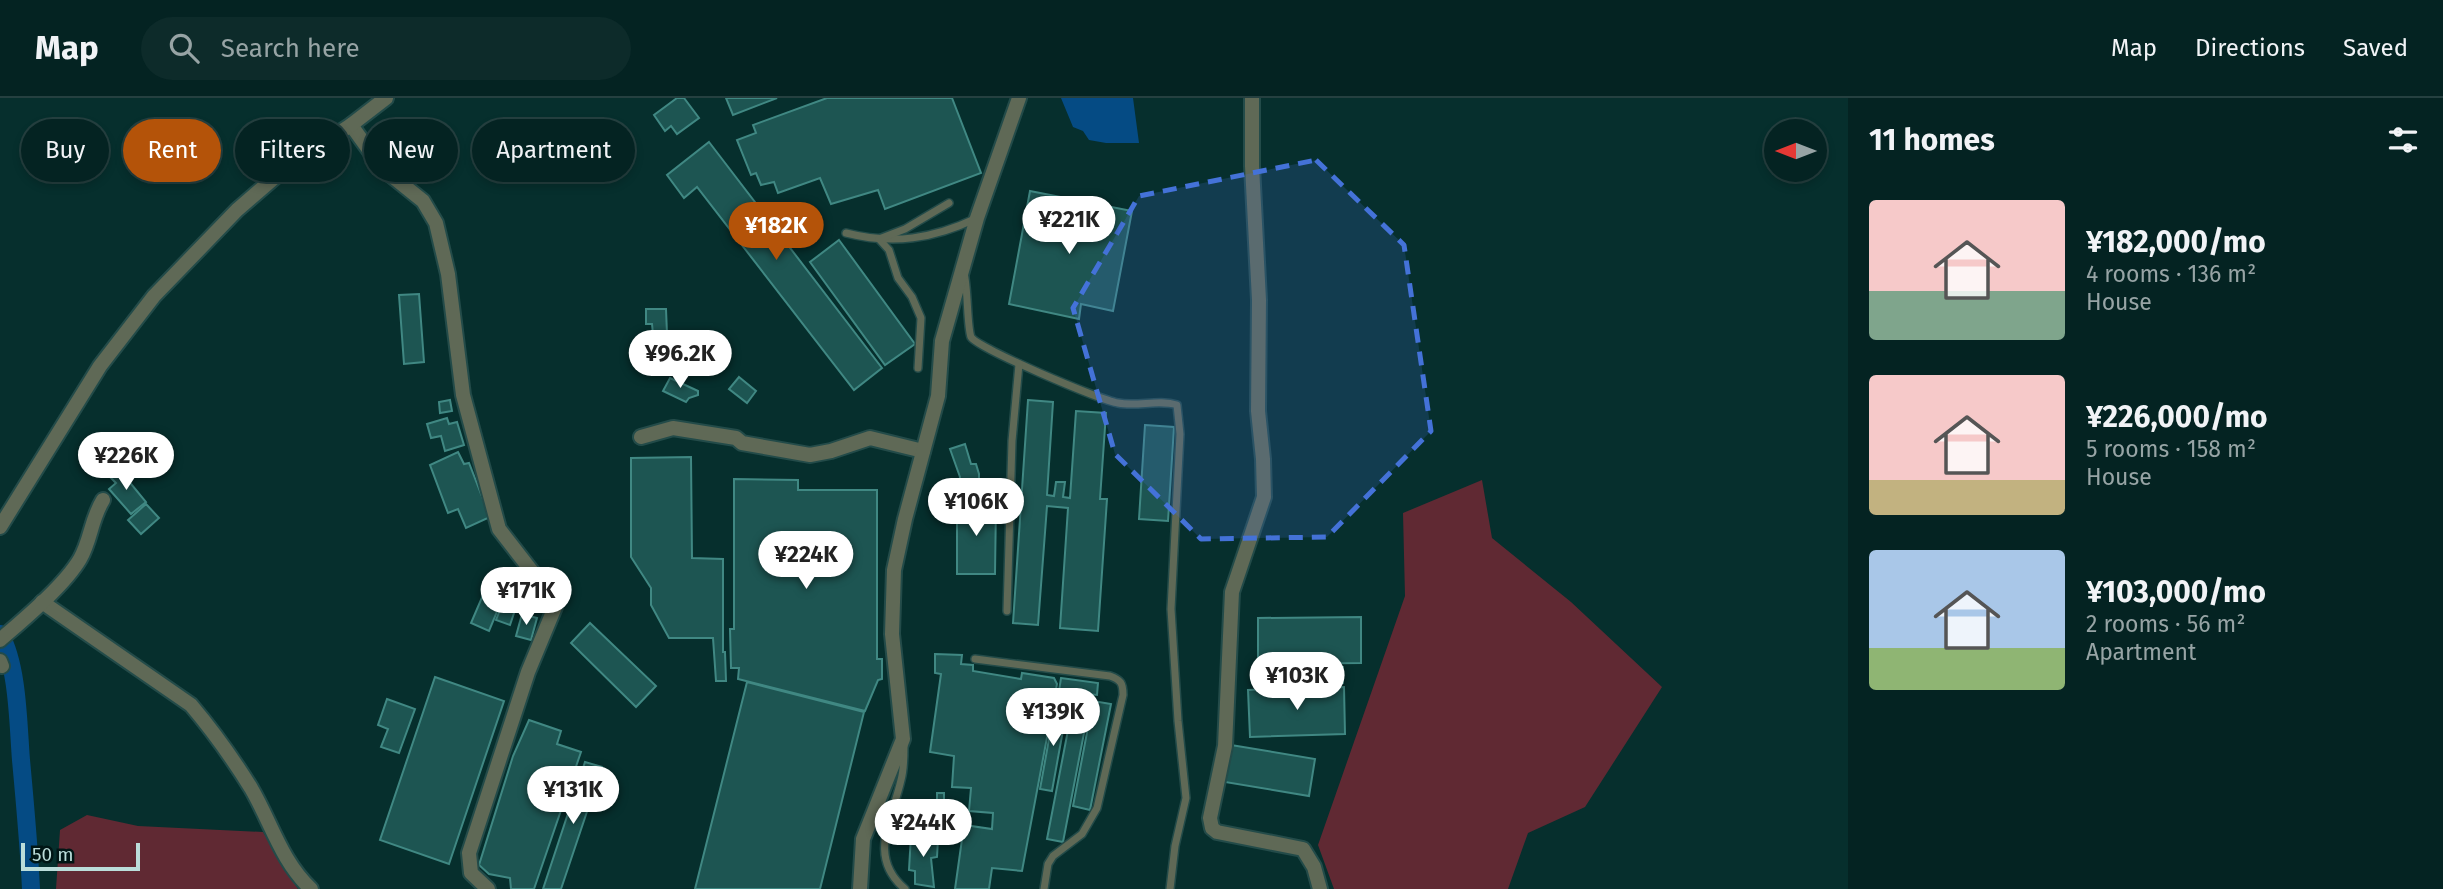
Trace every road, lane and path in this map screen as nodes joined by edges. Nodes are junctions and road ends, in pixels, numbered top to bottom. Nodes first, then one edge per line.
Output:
1 (386, 98) edge
2 (1019, 98) edge
3 (1252, 98) edge
4 (351, 125) junction
5 (948, 202) dead end
6 (977, 218) junction
7 (846, 233) dead end
8 (879, 239) junction
9 (962, 265) junction
10 (1020, 364) junction
11 (918, 368) dead end
12 (641, 437) dead end
13 (923, 452) junction
14 (103, 500) dead end
15 (0, 527) edge
16 (42, 603) junction
17 (1007, 611) dead end
18 (0, 640) edge
19 (975, 659) dead end
20 (904, 739) junction
21 (311, 889) edge
22 (488, 889) edge
23 (860, 889) edge
24 (905, 889) edge
25 (1044, 889) edge
26 (1170, 889) edge
27 (1320, 889) edge

1 - 4 street
2 - 6 street
3 - 27 street
4 - 15 street
4 - 22 street
5 - 8 lane
6 - 8 lane
6 - 9 street
7 - 8 lane
8 - 11 lane
9 - 10 lane
9 - 13 street
10 - 17 lane
10 - 26 lane
12 - 13 street
13 - 20 street
14 - 16 street
16 - 18 street
16 - 21 street
19 - 25 lane
20 - 23 street
20 - 24 lane

